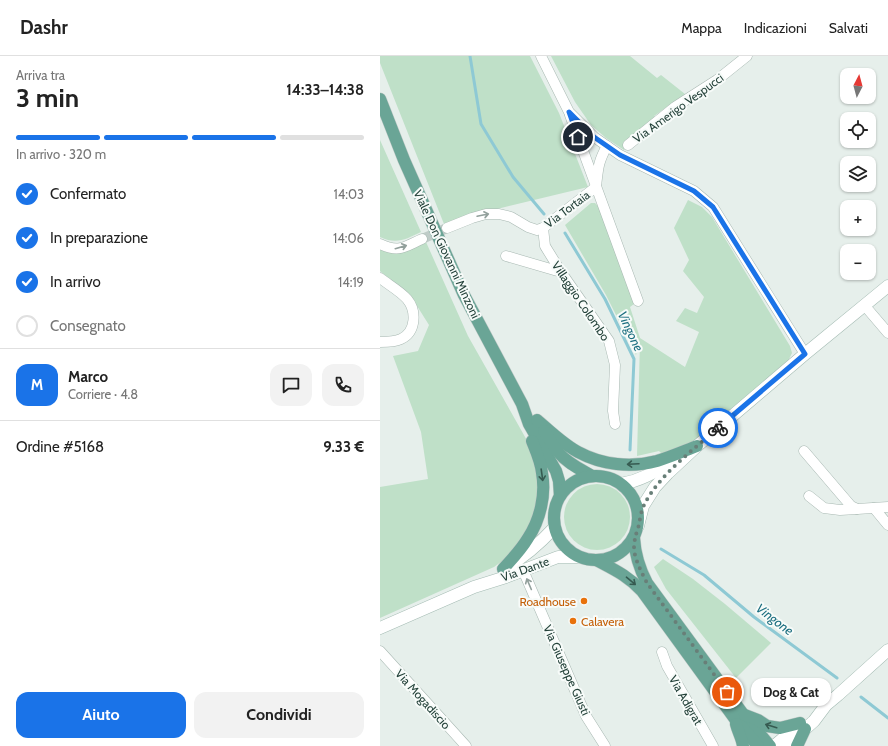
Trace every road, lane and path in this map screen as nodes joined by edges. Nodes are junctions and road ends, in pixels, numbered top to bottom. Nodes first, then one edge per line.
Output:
1 (541, 56) edge
2 (747, 56) edge
3 (380, 99) edge
4 (569, 112) junction
5 (628, 145) dead end
6 (607, 146) junction
7 (596, 187) junction
8 (447, 228) tunnel mouth
9 (543, 228) junction
10 (422, 239) tunnel mouth
11 (380, 244) edge
12 (506, 256) dead end
13 (561, 272) junction
14 (380, 278) edge
15 (888, 286) edge
16 (638, 301) dead end
17 (865, 306) junction
18 (888, 333) edge
19 (380, 342) edge
20 (805, 354) junction
21 (533, 422) junction
22 (615, 424) dead end
23 (697, 446) junction
24 (804, 451) dead end
25 (592, 476) junction
26 (621, 484) junction
27 (560, 496) junction
28 (809, 496) dead end
29 (888, 507) edge
30 (874, 508) junction
31 (857, 509) junction
32 (888, 525) edge
33 (554, 528) junction
34 (636, 532) junction
35 (577, 557) junction
36 (598, 561) junction
37 (503, 569) junction
38 (523, 570) junction
39 (474, 586) junction
40 (380, 628) edge
41 (888, 650) edge
42 (380, 651) edge
43 (662, 652) dead end
44 (739, 716) junction
45 (803, 726) junction
46 (466, 746) edge
47 (605, 746) edge
48 (713, 746) edge
49 (743, 746) edge
50 (758, 746) edge
51 (770, 746) edge
52 (774, 746) edge
53 (786, 746) edge
54 (797, 746) edge

1 - 4 street
2 - 5 street, Via Amerigo Vespucci
3 - 21 main road, Viale Don Giovanni Minzoni
4 - 6 street
4 - 7 street, Via Tortaia
6 - 7 street, Via Tortaia
6 - 20 street
7 - 9 street, Via Tortaia
7 - 16 street
8 -> 9 street, Via Tortaia
9 - 13 street, Villaggio Colombo
11 -> 10 street
12 - 13 street
13 - 22 street, Villaggio Colombo
14 - 19 street
15 - 17 street
17 - 18 street
17 - 20 street
20 - 23 street
23 -> 21 main road
21 - 25 main road, Viale Don Giovanni Minzoni
21 - 27 main road, Viale Don Giovanni Minzoni
21 -> 37 main road
23 - 26 street
23 - 34 street
24 - 31 street
25 - 26 main road
25 - 27 main road
26 - 34 main road
27 - 33 main road
28 - 31 street
29 - 30 street
30 - 31 street
30 - 32 street
33 - 35 main road
33 - 37 street, Via Dante
34 - 36 main road
34 - 44 main road
35 - 36 main road
35 - 38 street, Via Dante
36 -> 44 main road
37 - 39 street, Via Dante
38 - 39 street, Via Dante
47 -> 38 street, Via Giuseppe Giusti
39 - 40 street, Via Dante
41 - 45 street
42 - 46 street, Via Mogadiscio
43 - 48 street, Via Adigrat
45 -> 44 main road
44 - 49 main road
44 - 50 main road
44 - 51 main road
45 - 52 street
45 - 53 street
45 - 54 main road

